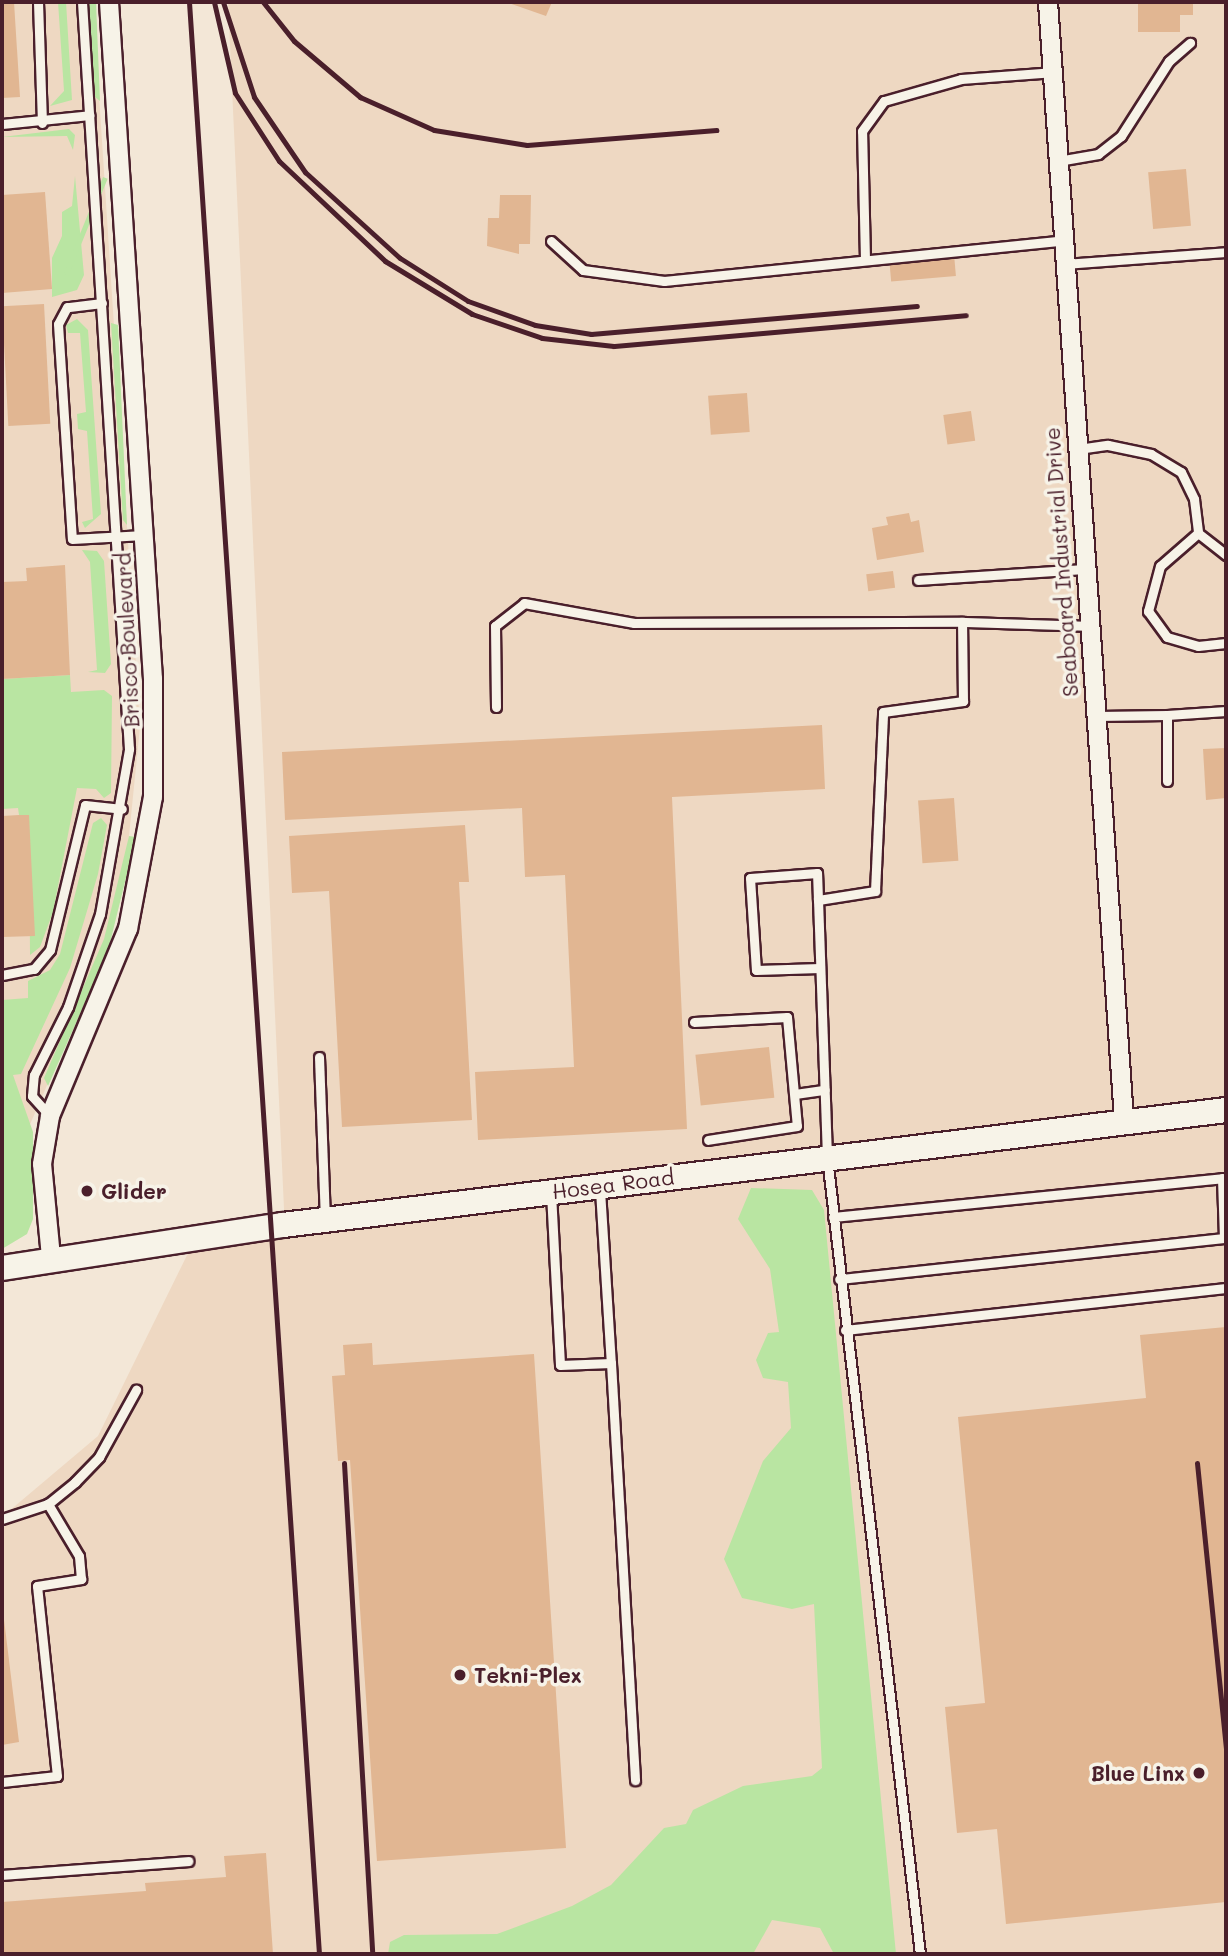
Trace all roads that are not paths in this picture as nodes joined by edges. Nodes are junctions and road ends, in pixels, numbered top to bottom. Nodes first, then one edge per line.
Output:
1 (38, 2) edge
2 (82, 2) edge
3 (109, 2) edge
4 (1048, 2) edge
5 (1190, 43) dead end
6 (1055, 72) junction
7 (90, 115) junction
8 (42, 123) junction
9 (2, 124) edge
10 (1058, 161) junction
11 (551, 241) dead end
12 (1061, 241) junction
13 (1226, 252) edge
14 (865, 260) junction
15 (1062, 264) junction
16 (102, 303) junction
17 (1076, 449) junction
18 (1198, 533) junction
19 (144, 535) junction
20 (118, 537) junction
21 (1226, 555) edge
22 (1084, 569) junction
23 (918, 580) dead end
24 (962, 622) junction
25 (1088, 626) junction
26 (1226, 643) edge
27 (496, 707) dead end
28 (1226, 711) edge
29 (1167, 715) junction
30 (1095, 717) junction
31 (1167, 781) dead end
32 (122, 809) junction
33 (818, 900) junction
34 (820, 968) junction
35 (2, 975) edge
36 (694, 1022) dead end
37 (319, 1057) dead end
38 (825, 1090) junction
39 (795, 1094) junction
40 (1226, 1110) edge
41 (50, 1116) junction
42 (1124, 1120) junction
43 (708, 1140) dead end
44 (827, 1157) junction
45 (600, 1186) junction
46 (551, 1192) junction
47 (833, 1217) junction
48 (325, 1220) junction
49 (51, 1257) junction
50 (2, 1268) edge
51 (839, 1279) junction
52 (1226, 1287) edge
53 (845, 1330) junction
54 (611, 1363) junction
55 (136, 1390) dead end
56 (48, 1504) junction
57 (2, 1519) edge
58 (635, 1780) dead end
59 (2, 1782) edge
60 (188, 1861) dead end
61 (2, 1875) edge
62 (920, 1954) edge

1 - 8 lane
2 - 7 lane
3 - 19 street, Brisco Boulevard
4 - 6 street, Seaboard Industrial Drive
5 - 10 lane
6 - 10 street, Seaboard Industrial Drive
6 - 14 lane
7 - 8 lane
7 - 16 lane
8 - 9 lane
10 - 12 street, Seaboard Industrial Drive
11 - 14 lane
12 - 14 lane
12 - 15 street, Seaboard Industrial Drive
13 - 15 lane
15 - 17 street, Seaboard Industrial Drive
16 - 20 lane
16 - 20 lane
17 - 18 lane
17 - 22 street, Seaboard Industrial Drive
18 - 21 lane
18 - 26 lane
19 - 20 lane
19 - 41 street, Brisco Boulevard
20 - 32 lane
22 - 23 lane
22 - 25 street, Seaboard Industrial Drive
24 - 25 lane
24 - 27 lane
24 - 33 lane
25 - 30 street, Seaboard Industrial Drive
28 - 29 lane
29 - 30 lane
29 - 31 lane
30 - 42 street, Seaboard Industrial Drive
32 - 35 lane
32 - 41 lane
33 - 34 lane
33 - 34 lane
34 - 38 lane
36 - 39 lane
37 - 48 lane
38 - 39 lane
38 - 44 lane
39 - 43 lane
40 - 42 street, Hosea Road
41 - 49 street, Brisco Boulevard
42 - 44 street, Hosea Road
44 - 45 street, Hosea Road
44 - 47 lane
45 - 46 street, Hosea Road
45 - 54 lane
46 - 48 street, Hosea Road
46 - 54 lane
47 - 51 lane
47 - 51 lane
48 - 49 street, Hosea Road
49 - 50 street, Hosea Road
51 - 53 lane
52 - 53 lane
53 - 62 lane
54 - 58 lane
55 - 56 lane
56 - 57 lane
56 - 59 lane
60 - 61 lane

